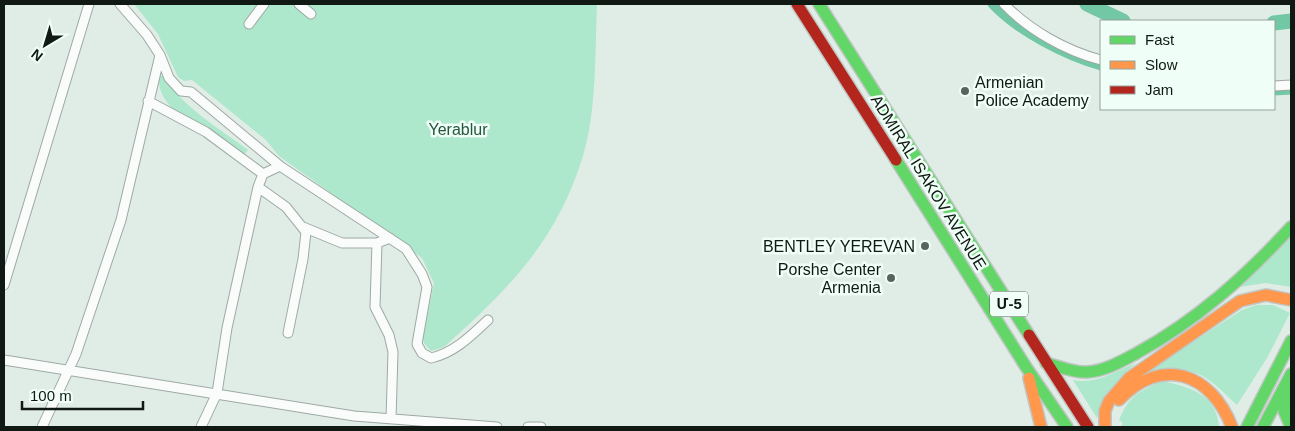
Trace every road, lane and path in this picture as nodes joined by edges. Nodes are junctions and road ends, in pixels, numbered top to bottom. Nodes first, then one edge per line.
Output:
1 (89, 4) edge
2 (120, 4) edge
3 (299, 4) edge
4 (797, 4) edge
5 (819, 4) edge
6 (1004, 4) edge
7 (260, 5) edge
8 (311, 14) dead end
9 (249, 24) dead end
10 (160, 55) junction
11 (1100, 60) edge
12 (1291, 85) edge
13 (1275, 86) edge
14 (148, 101) junction
15 (280, 166) junction
16 (262, 174) junction
17 (258, 187) junction
18 (302, 226) junction
19 (1291, 227) edge
20 (390, 238) junction
21 (377, 243) junction
22 (4, 285) edge
23 (1291, 293) edge
24 (1291, 300) edge
25 (1218, 302) junction
26 (488, 320) dead end
27 (288, 333) dead end
28 (1291, 342) edge
29 (4, 360) edge
30 (1046, 363) junction
31 (1026, 367) junction
32 (68, 369) junction
33 (1291, 376) edge
34 (217, 394) junction
35 (391, 419) junction
36 (42, 427) edge
37 (201, 427) edge
38 (497, 427) edge
39 (528, 427) edge
40 (541, 427) edge
41 (1041, 427) edge
42 (1067, 427) edge
43 (1088, 427) edge
44 (1105, 427) edge
45 (1110, 427) edge
46 (1232, 427) edge
47 (1247, 427) edge
48 (1263, 427) edge
49 (1291, 427) edge

1 - 22 street
2 - 10 street
3 - 8 street
4 - 31 highway, ADMIRAL ISAKOV AVENUE / Մ-5
5 - 30 highway, ADMIRAL ISAKOV AVENUE / Մ-5
6 - 11 street
7 - 9 street
10 - 14 street
10 - 15 street
12 - 13 street
14 - 16 street
14 - 32 street
15 - 16 street
15 - 20 street
16 - 17 street
17 - 18 street
17 - 34 street
18 - 21 street
18 - 27 street
19 - 25 highway
20 - 21 street
20 - 26 street
21 - 35 street
23 - 25 highway
24 - 44 highway
25 - 30 highway
28 - 47 highway
29 - 32 street
30 - 43 highway, ADMIRAL ISAKOV AVENUE / Մ-5
31 - 41 highway
31 - 42 highway, ADMIRAL ISAKOV AVENUE / Մ-5
32 - 34 street
32 - 36 street
33 - 48 highway
33 - 49 highway
34 - 35 street
34 - 37 street
35 - 38 street
39 - 40 street
45 - 46 highway

